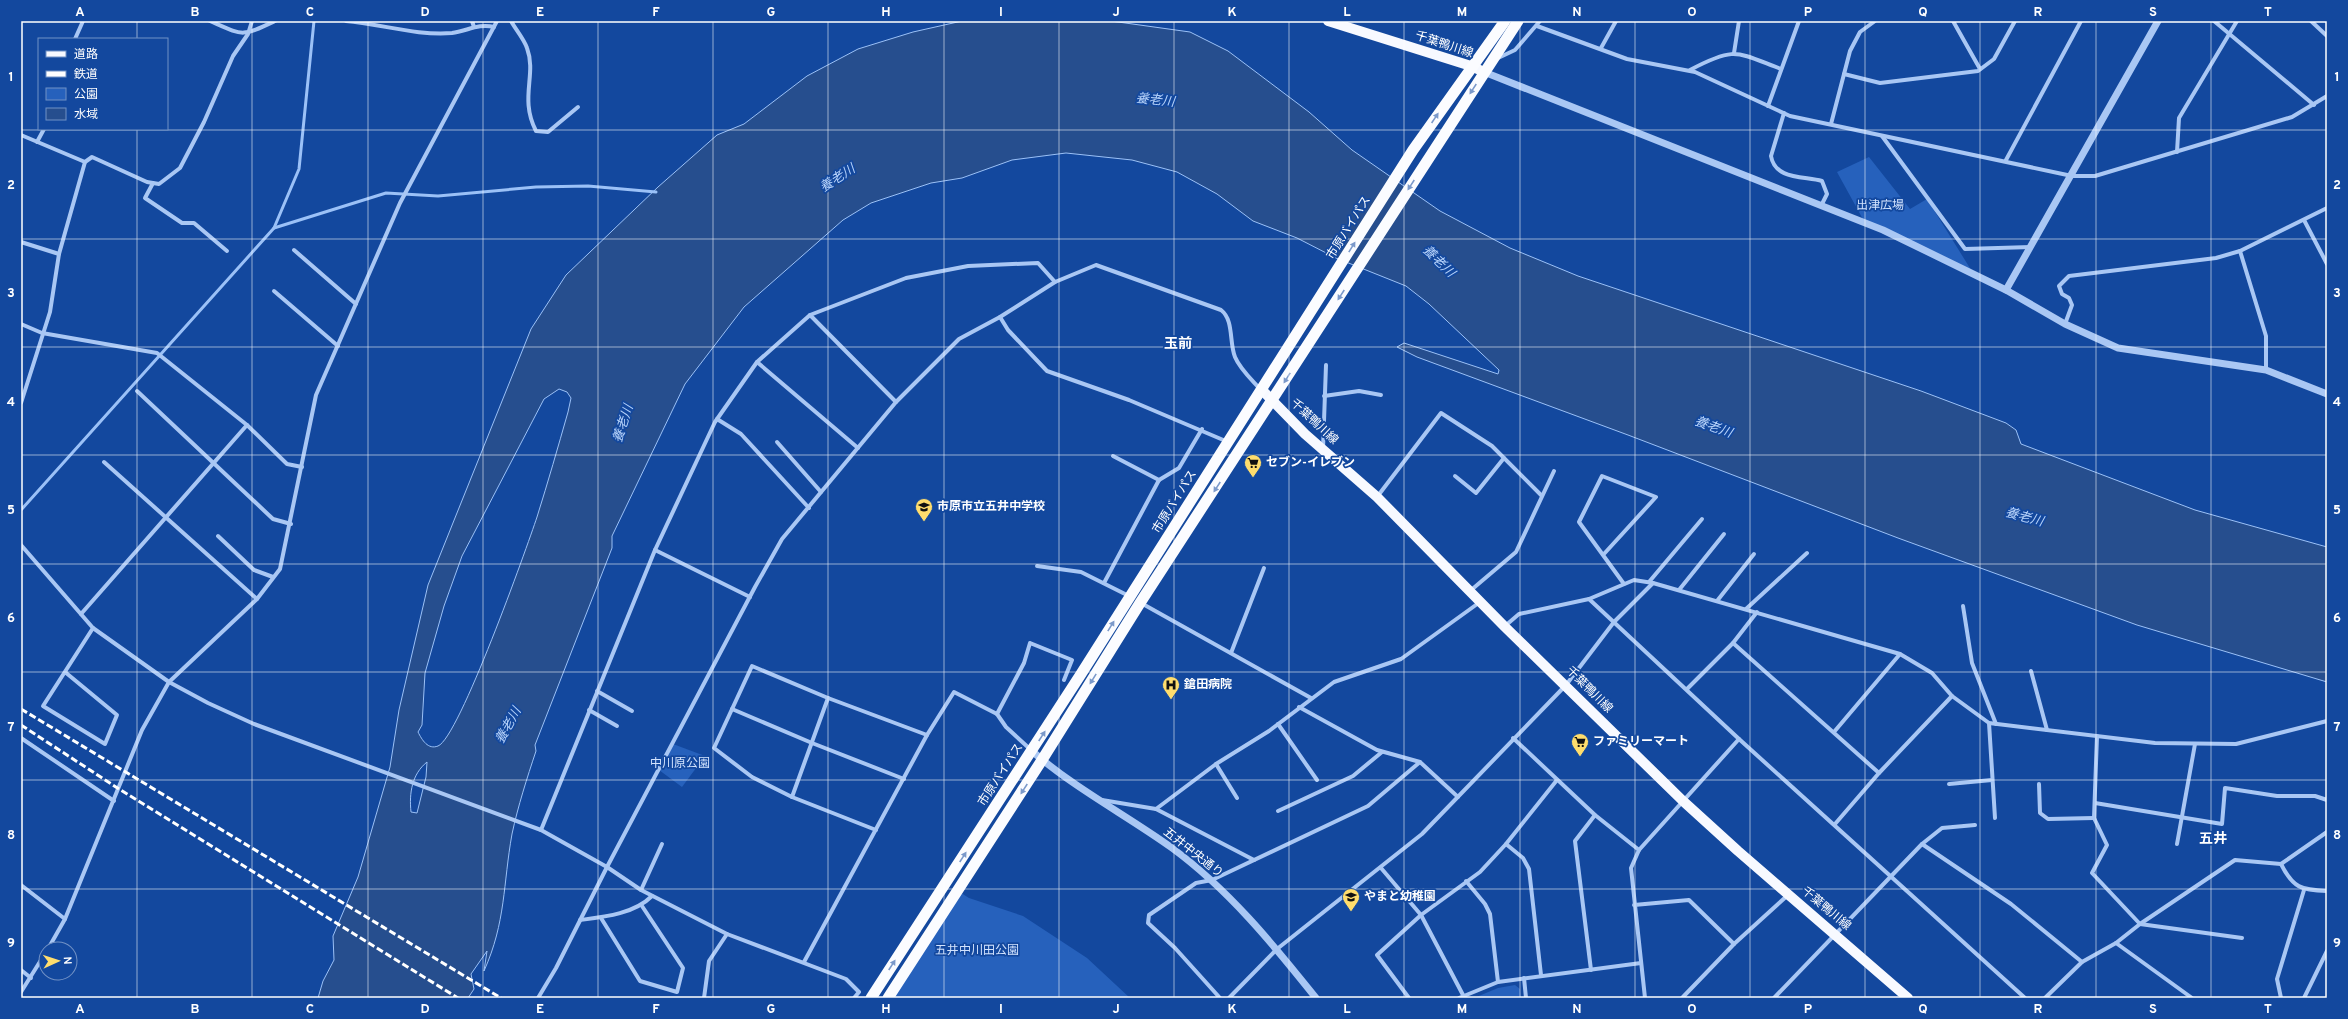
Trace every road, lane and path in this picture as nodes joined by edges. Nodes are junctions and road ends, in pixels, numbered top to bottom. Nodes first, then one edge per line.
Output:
1 (83, 21) edge
2 (210, 21) edge
3 (252, 21) edge
4 (275, 21) edge
5 (346, 21) edge
6 (472, 21) edge
7 (497, 21) edge
8 (511, 21) edge
9 (1328, 21) edge
10 (1540, 21) edge
11 (1616, 21) edge
12 (1739, 21) edge
13 (1799, 21) edge
14 (1875, 21) edge
15 (1953, 21) edge
16 (2015, 21) edge
17 (2081, 21) edge
18 (2158, 21) edge
19 (2214, 21) edge
20 (2236, 21) edge
21 (2311, 21) edge
22 (1508, 23) edge
23 (1537, 26) junction
24 (474, 27) junction
25 (494, 27) junction
26 (248, 34) junction
27 (2230, 34) junction
28 (2327, 36) edge
29 (75, 38) edge
30 (1601, 48) junction
31 (1734, 53) junction
32 (1492, 61) junction
33 (1471, 66) junction
34 (1781, 69) junction
35 (1980, 69) junction
36 (1690, 71) junction
37 (1484, 72) junction
38 (1844, 74) junction
39 (2327, 96) edge
40 (1768, 106) junction
41 (2314, 106) junction
42 (578, 107) dead end
43 (1784, 113) junction
44 (1831, 124) junction
45 (43, 130) edge
46 (1882, 135) junction
47 (21, 136) edge
48 (37, 142) junction
49 (2177, 152) junction
50 (2006, 160) junction
51 (85, 162) junction
52 (2072, 176) junction
53 (153, 183) junction
54 (1821, 206) junction
55 (2327, 208) edge
56 (2304, 220) junction
57 (21, 242) edge
58 (2031, 247) junction
59 (294, 250) dead end
60 (2240, 250) junction
61 (227, 251) dead end
62 (59, 254) junction
63 (2327, 264) edge
64 (1054, 282) junction
65 (2006, 290) junction
66 (274, 291) dead end
67 (356, 304) junction
68 (810, 315) junction
69 (1000, 317) junction
70 (21, 324) edge
71 (2065, 324) junction
72 (42, 333) junction
73 (338, 346) junction
74 (757, 362) junction
75 (1326, 365) dead end
76 (2266, 370) junction
77 (1262, 390) junction
78 (137, 391) dead end
79 (2327, 394) edge
80 (1381, 395) dead end
81 (1324, 396) junction
82 (1273, 401) junction
83 (896, 402) junction
84 (21, 403) edge
85 (717, 419) junction
86 (247, 425) junction
87 (1202, 429) junction
88 (777, 442) dead end
89 (1229, 442) junction
90 (858, 448) junction
91 (1323, 449) junction
92 (1113, 456) dead end
93 (1504, 458) junction
94 (104, 462) dead end
95 (215, 462) junction
96 (302, 467) junction
97 (1554, 471) dead end
98 (1455, 476) dead end
99 (1159, 480) junction
100 (821, 492) junction
101 (1541, 495) junction
102 (1377, 497) junction
103 (808, 508) junction
104 (166, 517) junction
105 (1702, 519) dead end
106 (291, 524) junction
107 (1724, 534) dead end
108 (218, 536) dead end
109 (21, 545) edge
110 (655, 550) junction
111 (1807, 553) dead end
112 (1754, 554) dead end
113 (1603, 555) junction
114 (1037, 566) dead end
115 (1264, 568) dead end
116 (273, 577) junction
117 (1651, 582) junction
118 (1104, 583) junction
119 (1624, 584) junction
120 (1679, 590) junction
121 (1470, 591) junction
122 (750, 597) junction
123 (1130, 597) junction
124 (257, 599) junction
125 (1589, 599) junction
126 (1717, 601) junction
127 (1481, 602) junction
128 (1140, 603) junction
129 (1963, 606) dead end
130 (1746, 609) junction
131 (1757, 612) junction
132 (81, 614) junction
133 (1614, 622) junction
134 (1505, 626) junction
135 (93, 628) junction
136 (1733, 643) junction
137 (1231, 653) junction
138 (1900, 654) junction
139 (2031, 671) dead end
140 (65, 672) junction
141 (1064, 680) dead end
142 (169, 682) junction
143 (1566, 685) junction
144 (1687, 689) junction
145 (597, 691) junction
146 (1952, 696) junction
147 (828, 698) junction
148 (1311, 698) junction
149 (1299, 707) junction
150 (732, 709) junction
151 (590, 710) junction
152 (632, 711) dead end
153 (997, 714) junction
154 (2327, 721) edge
155 (1989, 723) junction
156 (1278, 724) junction
157 (1996, 724) junction
158 (617, 726) dead end
159 (2047, 730) junction
160 (1834, 732) junction
161 (928, 735) junction
162 (2097, 736) junction
163 (21, 738) edge
164 (1513, 738) junction
165 (1739, 739) junction
166 (812, 743) junction
167 (2195, 744) junction
168 (1032, 751) junction
169 (1382, 752) junction
170 (1042, 760) junction
171 (1420, 762) junction
172 (1216, 764) junction
173 (1879, 773) junction
174 (904, 779) junction
175 (1317, 780) dead end
176 (1557, 780) junction
177 (1992, 780) junction
178 (1949, 784) dead end
179 (2039, 784) dead end
180 (792, 797) junction
181 (1458, 797) junction
182 (1237, 798) dead end
183 (1100, 800) junction
184 (2327, 800) edge
185 (114, 801) junction
186 (1683, 801) junction
187 (2095, 803) junction
188 (1156, 809) junction
189 (1278, 811) dead end
190 (1595, 815) junction
191 (1995, 818) dead end
192 (2094, 818) junction
193 (2181, 818) junction
194 (1835, 824) junction
195 (1975, 825) dead end
196 (541, 830) junction
197 (876, 830) junction
198 (2327, 832) edge
199 (662, 844) dead end
200 (1506, 844) junction
201 (1922, 844) junction
202 (2177, 844) dead end
203 (1639, 850) junction
204 (1254, 860) junction
205 (2281, 864) junction
206 (607, 867) junction
207 (1381, 868) junction
208 (1891, 875) junction
209 (1212, 880) junction
210 (1466, 881) junction
211 (21, 885) edge
212 (641, 890) junction
213 (2304, 890) junction
214 (2327, 891) edge
215 (1788, 894) junction
216 (652, 896) junction
217 (1634, 905) junction
218 (642, 906) junction
219 (1421, 915) junction
220 (601, 918) junction
221 (65, 919) junction
222 (580, 920) junction
223 (2140, 924) junction
224 (727, 934) junction
225 (1836, 934) junction
226 (2242, 938) dead end
227 (53, 941) edge
228 (2116, 943) junction
229 (1734, 944) junction
230 (1277, 949) junction
231 (2327, 951) edge
232 (804, 962) junction
233 (2082, 962) junction
234 (1641, 963) junction
235 (38, 966) edge
236 (21, 970) edge
237 (1591, 970) junction
238 (1541, 975) junction
239 (31, 978) junction
240 (1524, 978) junction
241 (1498, 982) junction
242 (21, 992) edge
243 (2187, 994) junction
244 (1461, 997) edge
245 (538, 998) edge
246 (704, 998) edge
247 (854, 998) edge
248 (871, 998) edge
249 (888, 998) edge
250 (1220, 998) edge
251 (1229, 998) edge
252 (1316, 998) edge
253 (1409, 998) edge
254 (1526, 998) edge
255 (1645, 998) edge
256 (1682, 998) edge
257 (1774, 998) edge
258 (1908, 998) edge
259 (2025, 998) edge
260 (2045, 998) edge
261 (2183, 998) edge
262 (2192, 998) edge
263 (2281, 998) edge
264 (2304, 998) edge

1 - 29 street
2 - 26 street
3 - 26 street
4 - 26 street
5 - 24 street
6 - 24 street
7 - 25 street
8 - 42 street
9 - 33 main road, 千葉鴨川線
10 - 23 street
11 - 30 street
12 - 31 street
13 - 34 street
14 - 38 street
15 - 35 street
16 - 35 street
17 - 50 street
18 - 52 street
19 - 27 street
20 - 27 street
21 - 28 street
22 - 32 highway, 市原バイパス
22 - 33 highway, 市原バイパス
23 - 30 street
23 - 32 street
24 - 25 street
25 - 67 street
26 - 53 street
27 - 41 street
27 - 49 street
30 - 36 street
31 - 34 street
31 - 36 street
32 - 37 highway, 市原バイパス
33 - 37 main road, 千葉鴨川線
77 -> 33 highway, 市原バイパス
34 - 40 street
35 - 38 street
36 - 40 street
37 - 54 street
37 -> 82 highway, 市原バイパス
38 - 44 street
39 - 41 street
40 - 43 street
41 - 49 street
43 - 44 street
43 - 54 street
44 - 46 street
45 - 48 street
46 - 50 street
46 - 58 street
47 - 48 street
48 - 51 street
49 - 52 street
50 - 52 street
51 - 53 street
51 - 62 street
52 - 58 street
53 - 61 street
54 - 65 street
55 - 56 street
56 - 60 street
56 - 63 street
57 - 62 street
58 - 65 street
59 - 67 street
60 - 71 street
60 - 76 street
62 - 72 street
64 - 68 street
64 - 69 street
64 - 77 street
65 - 71 street
66 - 73 street
67 - 73 street
68 - 74 street
68 - 83 street
69 - 83 street
69 - 87 street
70 - 72 street
71 - 76 street
72 - 84 street
72 - 86 street
73 - 96 street
74 - 85 street
74 - 90 street
75 - 81 street
76 - 79 street
77 - 82 main road, 千葉鴨川線
77 - 89 highway, 市原バイパス
78 - 95 street
80 - 81 street
81 - 91 street
82 - 91 main road, 千葉鴨川線
82 -> 128 highway, 市原バイパス
83 - 90 street
85 - 103 street
85 - 110 street
86 - 95 street
86 - 96 street
87 - 89 street
87 - 99 street
88 - 100 street
89 - 123 highway, 市原バイパス
90 - 100 street
91 - 102 main road, 千葉鴨川線
92 - 99 street
93 - 98 street
93 - 101 street
93 - 102 street
94 - 104 street
95 - 104 street
95 - 106 street
96 - 106 street
97 - 101 street
99 - 118 street
100 - 103 street
101 - 121 street
102 - 121 main road, 千葉鴨川線
103 - 122 street
104 - 124 street
104 - 132 street
105 - 117 street
106 - 116 street
107 - 120 street
108 - 116 street
109 - 132 street
110 - 122 street
110 - 145 street
111 - 130 street
112 - 126 street
113 - 113 street
113 - 119 street
114 - 118 street
115 - 137 street
116 - 124 street
117 - 119 street
117 - 120 street
117 - 133 street
118 - 123 street
119 - 125 street
120 - 126 street
121 - 127 main road, 千葉鴨川線
122 - 206 street
168 -> 123 highway, 市原バイパス
124 - 142 street
125 - 133 street
125 - 134 street
126 - 130 street
127 - 134 main road, 千葉鴨川線
127 - 148 street
128 - 137 street
128 -> 170 highway, 市原バイパス
129 - 157 street
130 - 131 street
131 - 136 street
131 - 138 street
132 - 135 street
133 - 143 street
133 - 144 street
134 - 143 main road, 千葉鴨川線
135 - 140 street
135 - 142 street
136 - 144 street
136 - 160 street
137 - 148 street
138 - 146 street
138 - 160 street
139 - 159 street
140 - 140 street
141 - 153 street
142 - 185 street
142 - 196 street
143 - 164 street
143 - 186 main road, 千葉鴨川線
144 - 165 street
145 - 151 street
145 - 152 street
146 - 155 street
146 - 173 street
147 - 150 street
147 - 161 street
147 - 166 street
148 - 149 street
149 - 156 street
149 - 169 street
150 - 166 street
150 - 180 street
151 - 158 street
151 - 196 street
153 - 161 street
153 - 168 street
154 - 167 street
155 - 157 street
155 - 177 street
156 - 172 street
156 - 175 street
157 - 159 street
159 - 162 street
160 - 173 street
161 - 174 street
162 - 167 street
162 - 187 street
163 - 185 street
164 - 176 street
164 - 181 street
165 - 186 street
165 - 194 street
166 - 174 street
166 - 180 street
167 - 193 street
168 - 170 street, 五井中央通り
248 -> 168 highway, 市原バイパス
169 - 171 street
169 - 189 street
170 - 183 street, 五井中央通り
170 -> 249 highway, 市原バイパス
171 - 181 street
171 - 204 street
172 - 182 street
172 - 188 street
173 - 194 street
174 - 197 street
176 - 190 street
176 - 200 street
177 - 178 street
177 - 191 street
179 - 192 street
180 - 197 street
181 - 207 street
183 - 188 street
183 - 209 street, 五井中央通り
184 - 193 street
185 - 221 street
186 - 203 street
186 - 215 main road, 千葉鴨川線
187 - 192 street
187 - 193 street
188 - 204 street
190 - 203 street
190 - 237 street
192 - 223 street
193 - 202 street
194 - 208 street
195 - 201 street
196 - 206 street
197 - 232 street
198 - 205 street
199 - 212 street
200 - 210 street
200 - 238 street
201 - 208 street
201 - 233 street
203 - 217 street
204 - 209 street
205 - 213 street
205 - 223 street
206 - 212 street
206 - 222 street
207 - 219 street
207 - 230 street
208 - 225 street
208 - 259 street
209 - 230 street, 五井中央通り
209 - 250 street
210 - 219 street
210 - 241 street
211 - 221 street
212 - 216 street
213 - 214 street
213 - 263 street
215 - 225 main road, 千葉鴨川線
215 - 229 street
216 - 218 street
216 - 224 street
217 - 229 street
217 - 234 street
218 - 220 street
218 - 220 street
219 - 244 street
219 - 253 street
220 - 222 street
221 - 227 street
222 - 245 street
223 - 226 street
223 - 228 street
224 - 232 street
224 - 246 street
225 - 257 street
225 - 258 main road, 千葉鴨川線
228 - 233 street
228 - 243 street
229 - 256 street
230 - 251 street
230 - 252 street, 五井中央通り
231 - 264 street
232 - 247 street
233 - 260 street
234 - 237 street
234 - 255 street
235 - 239 street
236 - 239 street
237 - 238 street
238 - 240 street
239 - 242 street
240 - 241 street
240 - 254 street
241 - 244 street
243 - 261 street
243 - 262 street

